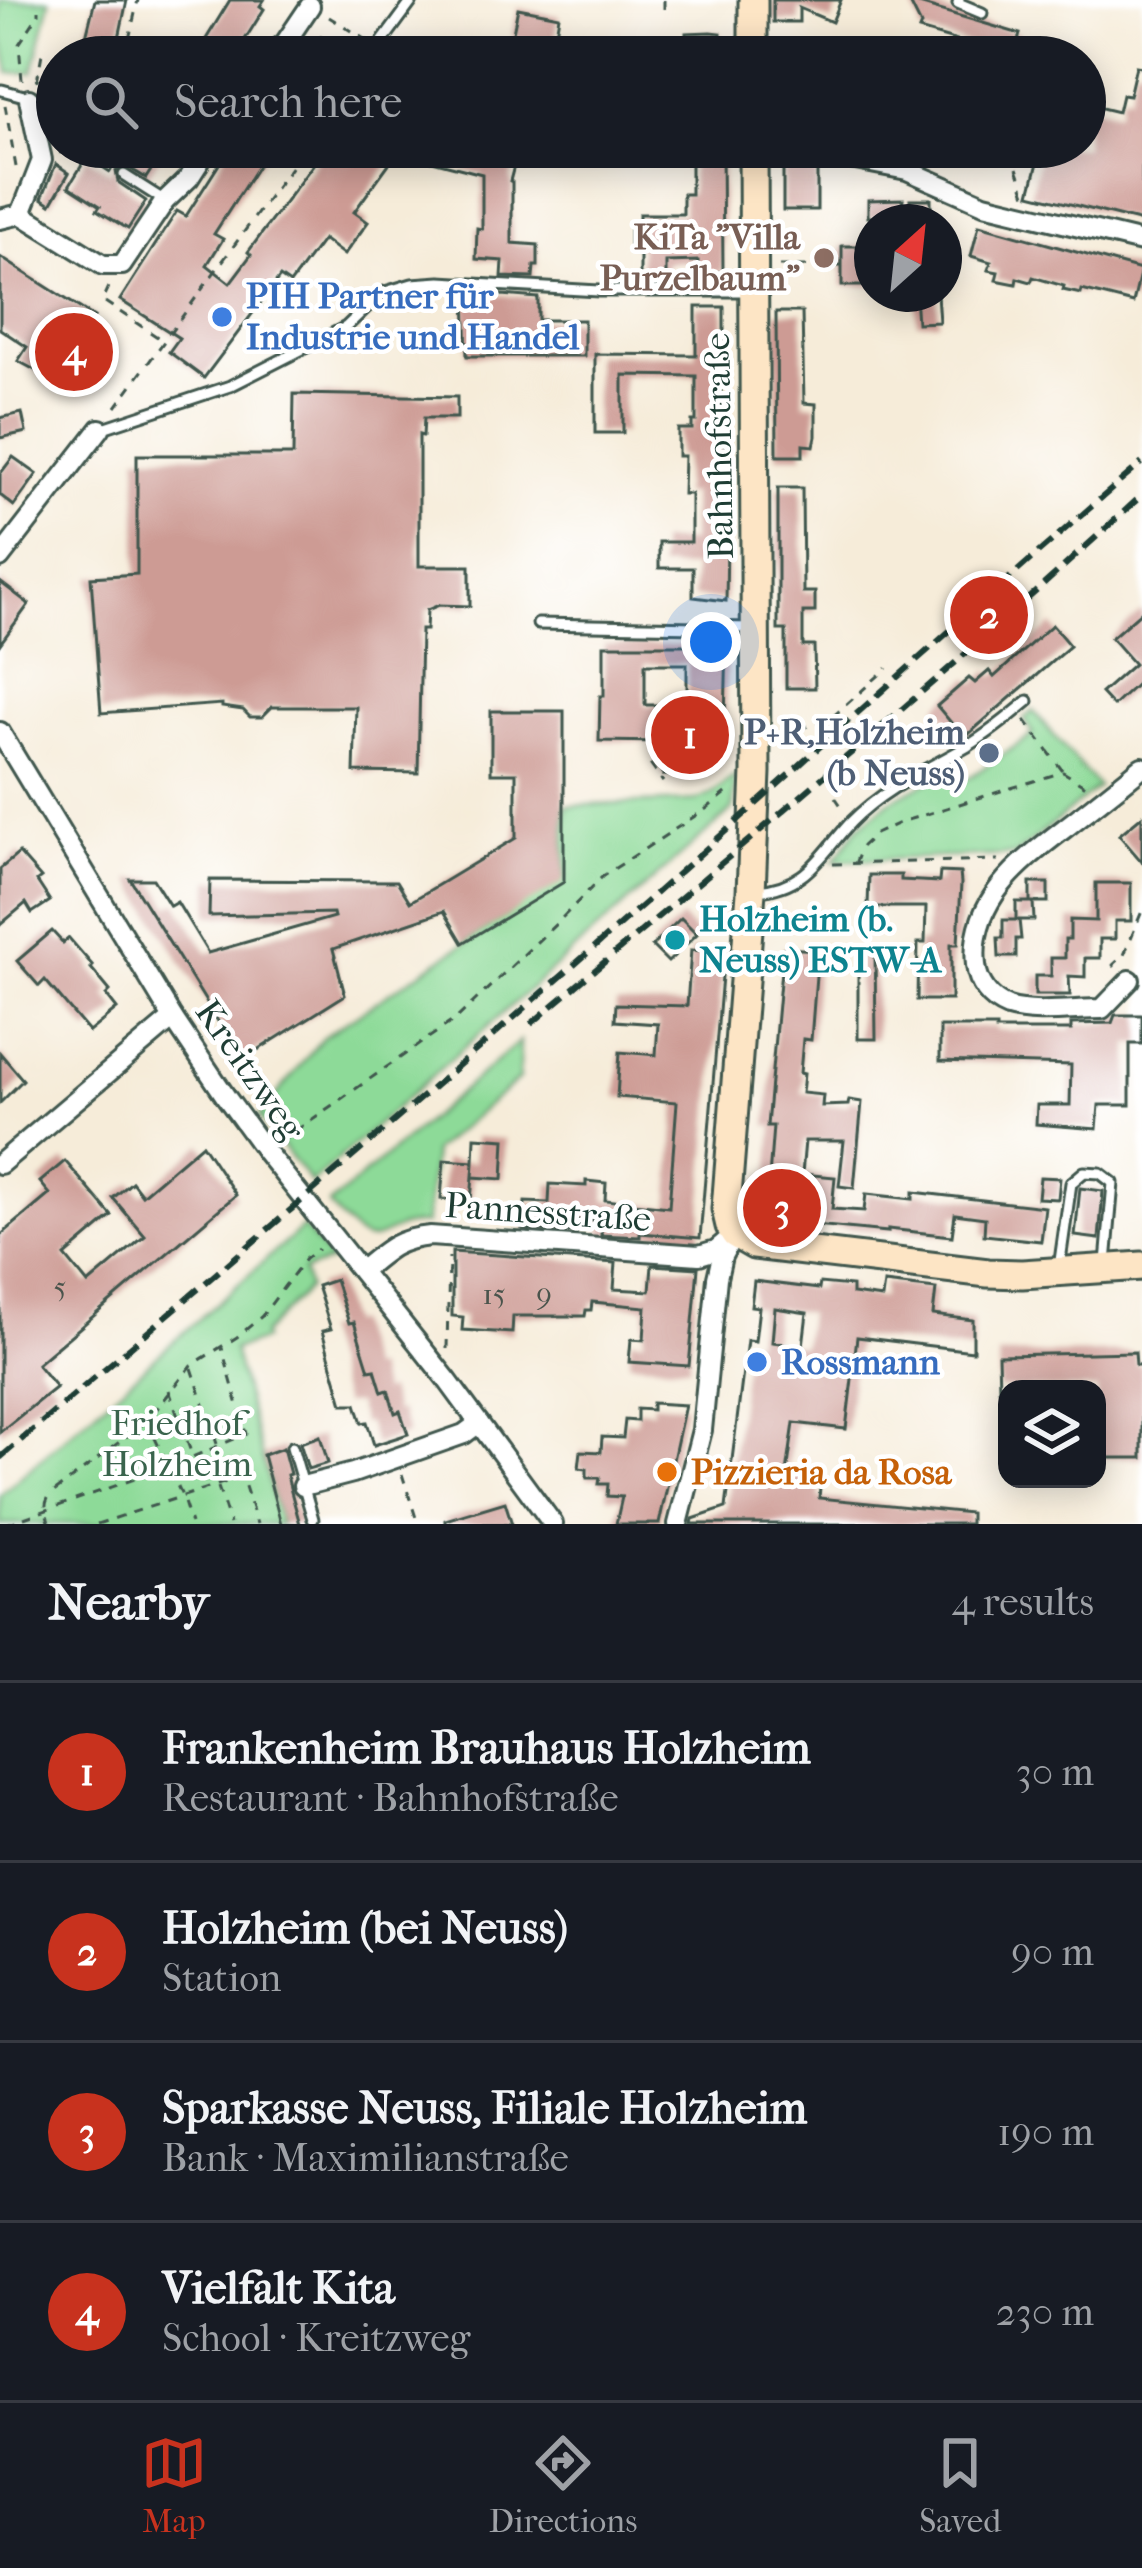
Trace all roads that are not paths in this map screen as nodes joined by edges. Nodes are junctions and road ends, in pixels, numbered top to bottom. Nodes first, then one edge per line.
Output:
1 (286, 0) edge
2 (413, 0) edge
3 (753, 0) edge
4 (959, 0) edge
5 (982, 13) dead end
6 (290, 36) edge
7 (387, 36) edge
8 (753, 36) edge
9 (2, 90) edge
10 (29, 98) junction
11 (36, 100) edge
12 (36, 131) edge
13 (39, 168) edge
14 (195, 168) edge
15 (753, 168) edge
16 (897, 168) edge
17 (122, 173) road end
18 (165, 201) junction
19 (21, 214) junction
20 (0, 219) edge
21 (1142, 242) edge
22 (753, 279) junction
23 (100, 429) joint
24 (0, 558) edge
25 (538, 624) dead end
26 (758, 628) junction
27 (1028, 701) dead end
28 (0, 732) edge
29 (1142, 767) edge
30 (751, 892) junction
31 (1130, 980) road end
32 (173, 1018) junction
33 (0, 1164) edge
34 (735, 1234) junction
35 (1129, 1265) edge
36 (361, 1271) junction
37 (1059, 1272) junction
38 (479, 1423) junction
39 (292, 1447) dead end
40 (303, 1486) junction
41 (313, 1519) dead end
42 (553, 1524) edge
43 (678, 1524) edge

1 - 6 street
2 - 7 lane
3 - 8 main road
4 - 5 lane
9 - 10 lane
10 - 11 lane
10 - 12 street
13 - 19 street
14 - 18 street
15 - 22 main road, Bahnhofstraße
16 - 21 street
17 - 18 lane
18 - 19 street
19 - 20 street
22 - 23 lane
22 - 26 main road, Bahnhofstraße
23 - 24 street
25 - 26 lane
26 - 30 main road, Bahnhofstraße
27 - 30 lane
28 - 32 street, Kreitzweg
29 - 31 street
30 - 34 main road, Bahnhofstraße
32 - 33 street
32 - 36 street, Kreitzweg
34 - 36 street, Pannesstraße
34 - 37 main road
34 - 43 street, Bahnhofstraße
35 - 37 main road
35 - 37 lane
36 - 38 street, Kreitzweg
38 - 40 street
38 - 42 street, Kreitzweg
39 - 40 lane
40 - 41 lane

